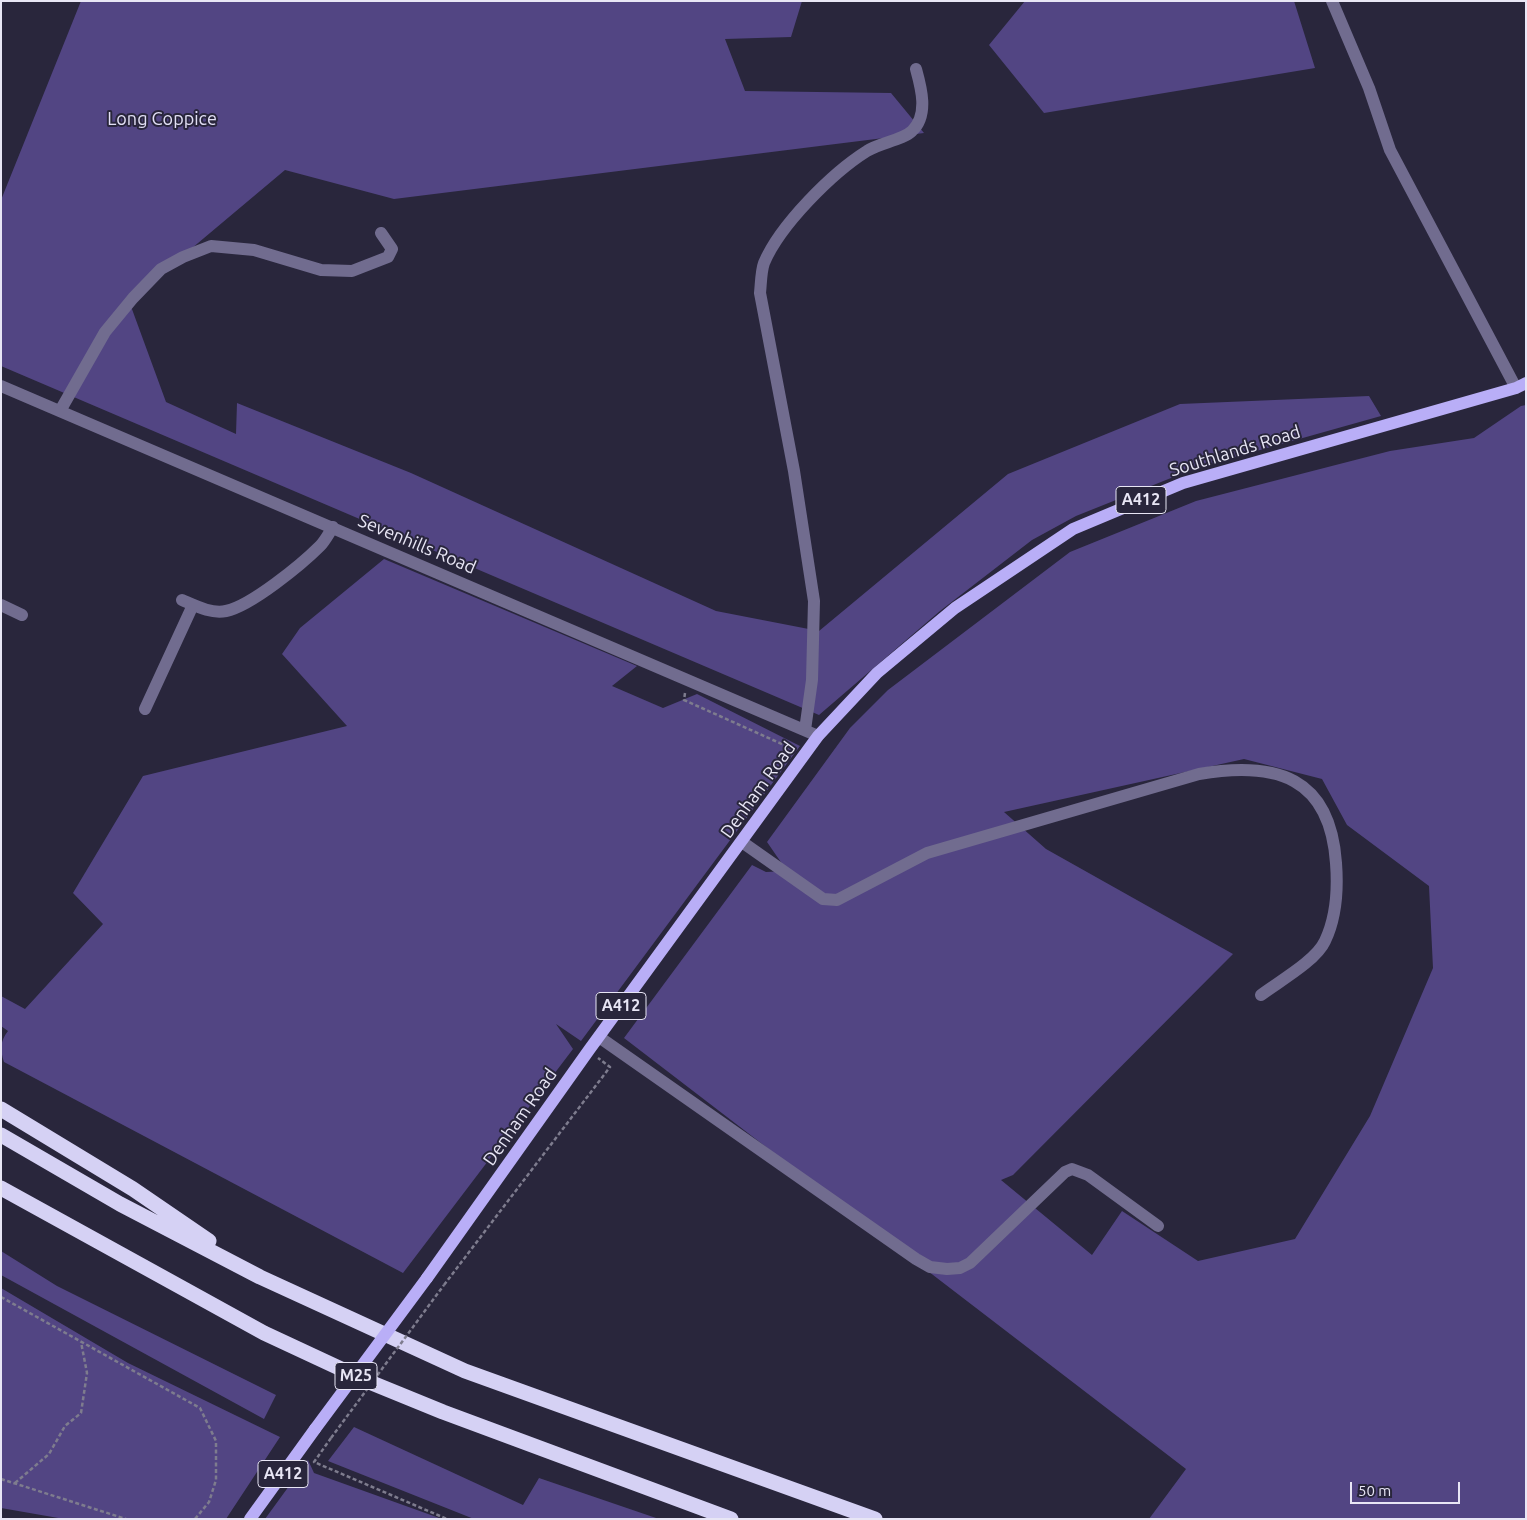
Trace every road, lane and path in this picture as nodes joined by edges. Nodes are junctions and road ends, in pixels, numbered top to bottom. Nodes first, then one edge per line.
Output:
1 (1332, 1) edge
2 (916, 69) dead end
3 (382, 233) dead end
4 (1, 386) edge
5 (1521, 386) edge
6 (60, 411) junction
7 (333, 527) junction
8 (1, 605) edge
9 (22, 615) dead end
10 (145, 709) dead end
11 (805, 730) junction
12 (818, 736) junction
13 (742, 842) junction
14 (1261, 994) dead end
15 (599, 1037) junction
16 (1, 1109) edge
17 (1, 1135) edge
18 (1, 1188) edge
19 (1158, 1226) dead end
20 (260, 1276) junction
21 (444, 1285) dead end
22 (1, 1297) edge
23 (81, 1342) junction
24 (1, 1479) edge
25 (15, 1483) junction
26 (126, 1519) edge
27 (194, 1519) edge
28 (250, 1519) edge
29 (447, 1519) edge
30 (731, 1519) edge
31 (875, 1519) edge

1 - 5 street
2 - 11 street
3 - 6 street
4 - 6 street, Sevenhills Road
5 - 12 main road, Southlands Road / A412
6 - 7 street, Sevenhills Road
7 - 10 street
7 - 11 street, Sevenhills Road
8 - 9 street
11 - 12 street, Sevenhills Road
12 - 13 main road, Denham Road / A412
13 - 14 street
13 - 15 main road, Denham Road / A412
15 - 19 street
15 - 28 main road, Denham Road / A412, bridge
16 - 20 highway
17 - 20 highway
18 - 30 highway, M25
20 - 31 highway
21 - 29 path, bridge
22 - 23 path
23 - 25 path
23 - 27 path
24 - 25 path
25 - 26 path

